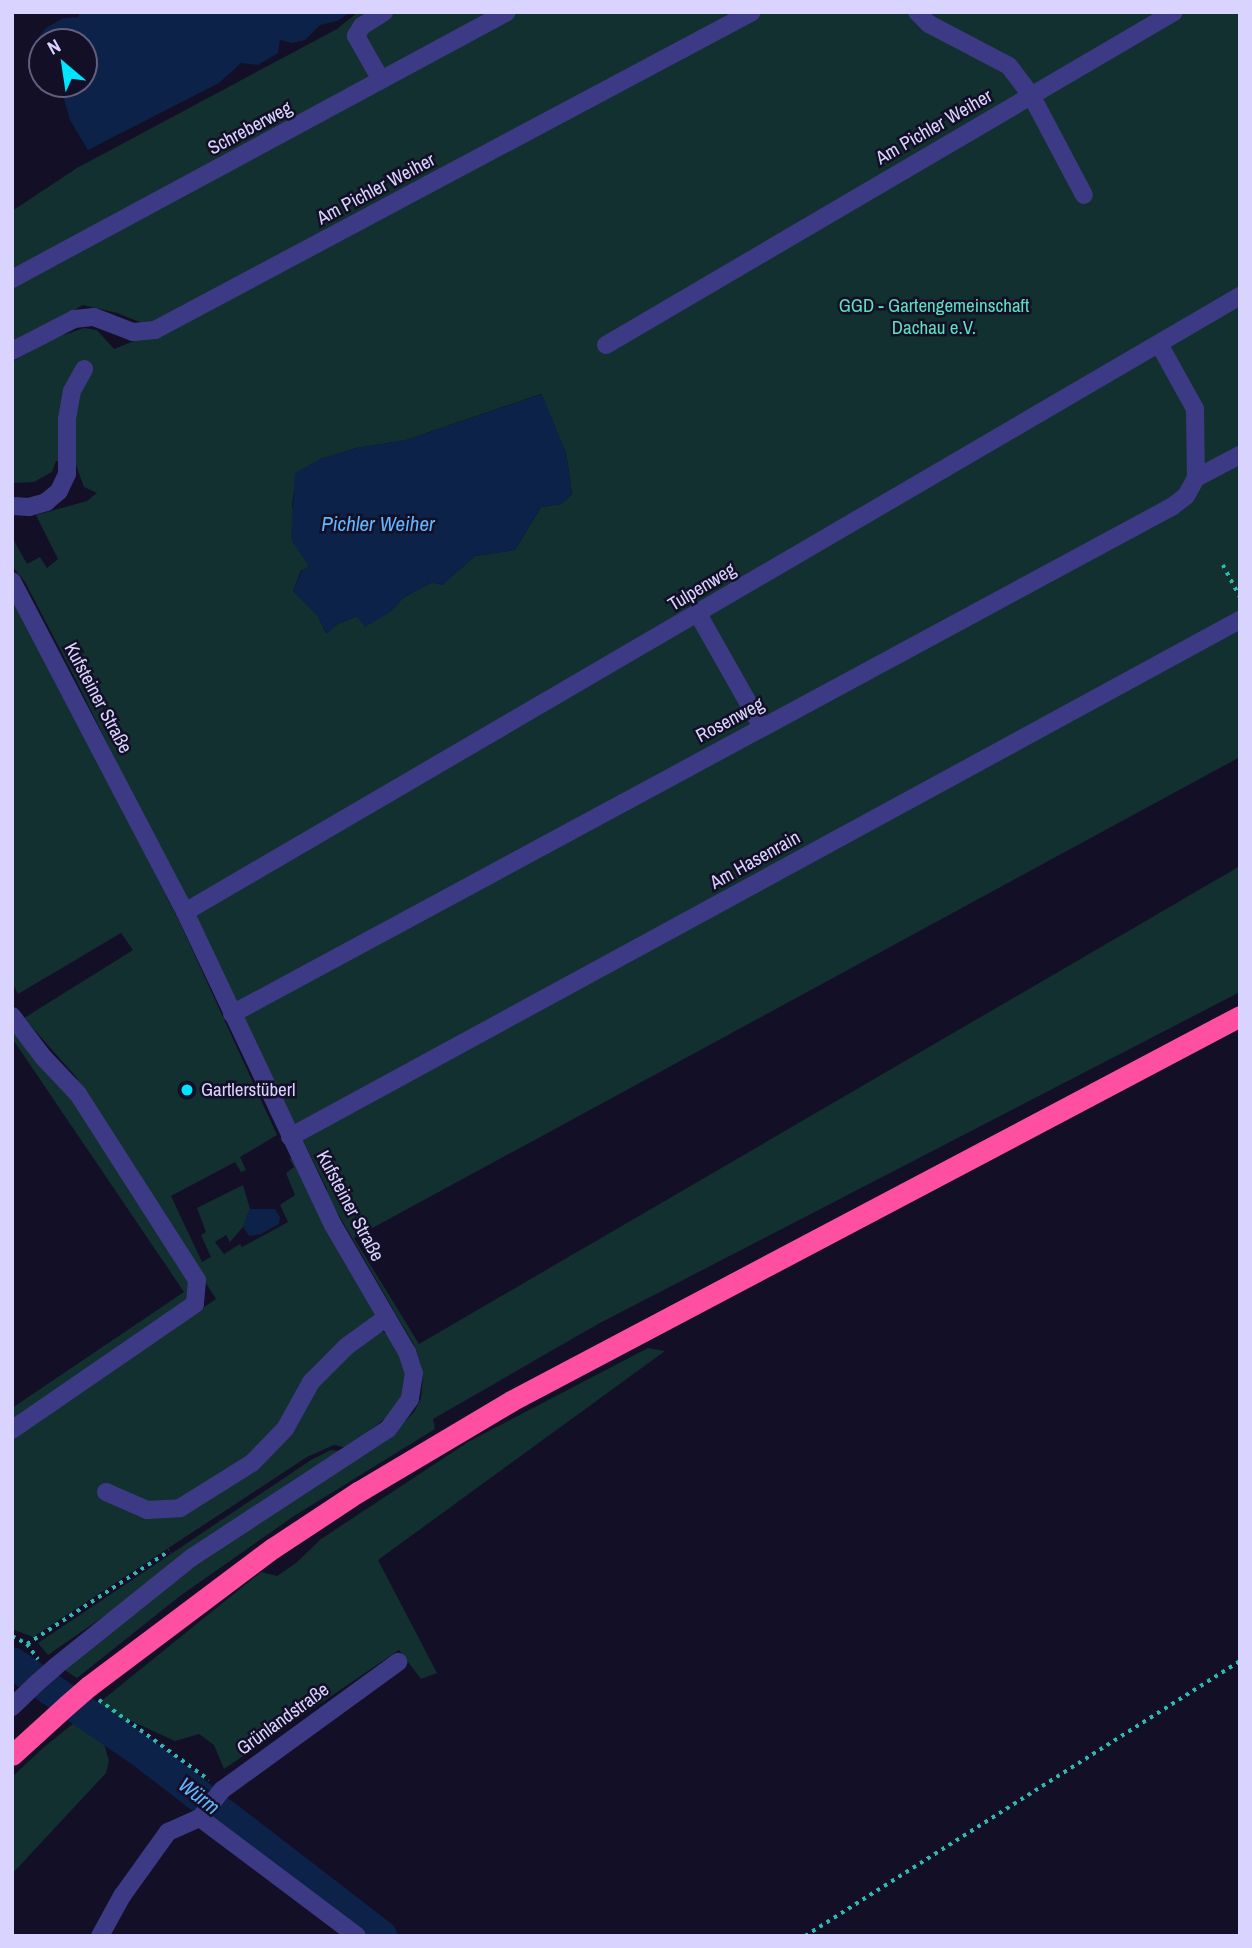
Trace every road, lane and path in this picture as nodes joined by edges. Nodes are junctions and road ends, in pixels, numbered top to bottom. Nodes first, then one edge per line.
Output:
1 (384, 12) edge
2 (507, 12) edge
3 (752, 12) edge
4 (917, 12) edge
5 (1174, 12) edge
6 (381, 80) junction
7 (1031, 96) junction
8 (1084, 195) dead end
9 (12, 279) edge
10 (1240, 296) edge
11 (1159, 344) junction
12 (606, 345) dead end
13 (12, 351) edge
14 (84, 369) dead end
15 (1240, 455) edge
16 (1196, 478) junction
17 (12, 506) edge
18 (1223, 565) dead end
19 (12, 582) edge
20 (1240, 597) edge
21 (698, 614) junction
22 (1240, 620) edge
23 (762, 727) junction
24 (185, 912) junction
25 (232, 1014) junction
26 (12, 1016) edge
27 (1240, 1016) edge
28 (290, 1137) junction
29 (387, 1317) junction
30 (12, 1430) edge
31 (106, 1492) dead end
32 (12, 1636) edge
33 (1240, 1661) edge
34 (398, 1662) dead end
35 (48, 1665) junction
36 (91, 1692) junction
37 (12, 1707) edge
38 (12, 1755) edge
39 (219, 1792) junction
40 (200, 1818) junction
41 (100, 1936) edge
42 (357, 1936) edge
43 (805, 1936) edge

1 - 6 street
2 - 6 street, Schreberweg
3 - 13 street, Am Pichler Weiher
4 - 7 street, Am Pichler Weiher
5 - 7 street, Am Pichler Weiher
6 - 9 street, Schreberweg
7 - 8 street, Am Pichler Weiher
7 - 12 street, Am Pichler Weiher
10 - 11 street, Tulpenweg
11 - 16 street
11 - 21 street, Tulpenweg
14 - 17 street
15 - 16 street, Rosenweg
16 - 23 street, Rosenweg
18 - 20 path
19 - 24 street, Kufsteiner Straße
21 - 23 street
21 - 24 street, Tulpenweg
22 - 28 street, Am Hasenrain
23 - 25 street, Rosenweg
24 - 25 street, Kufsteiner Straße
25 - 28 street, Kufsteiner Straße
26 - 30 street
27 - 36 highway
28 - 29 street, Kufsteiner Straße
29 - 31 street
29 - 35 street, Kufsteiner Straße
32 - 35 path
33 - 43 path
34 - 39 street, Grünlandstraße
35 - 37 street, Kufsteiner Straße, bridge
36 - 38 highway, bridge
36 - 39 path
39 - 40 street, Grünlandstraße
40 - 41 street, Grünlandstraße
40 - 42 street

